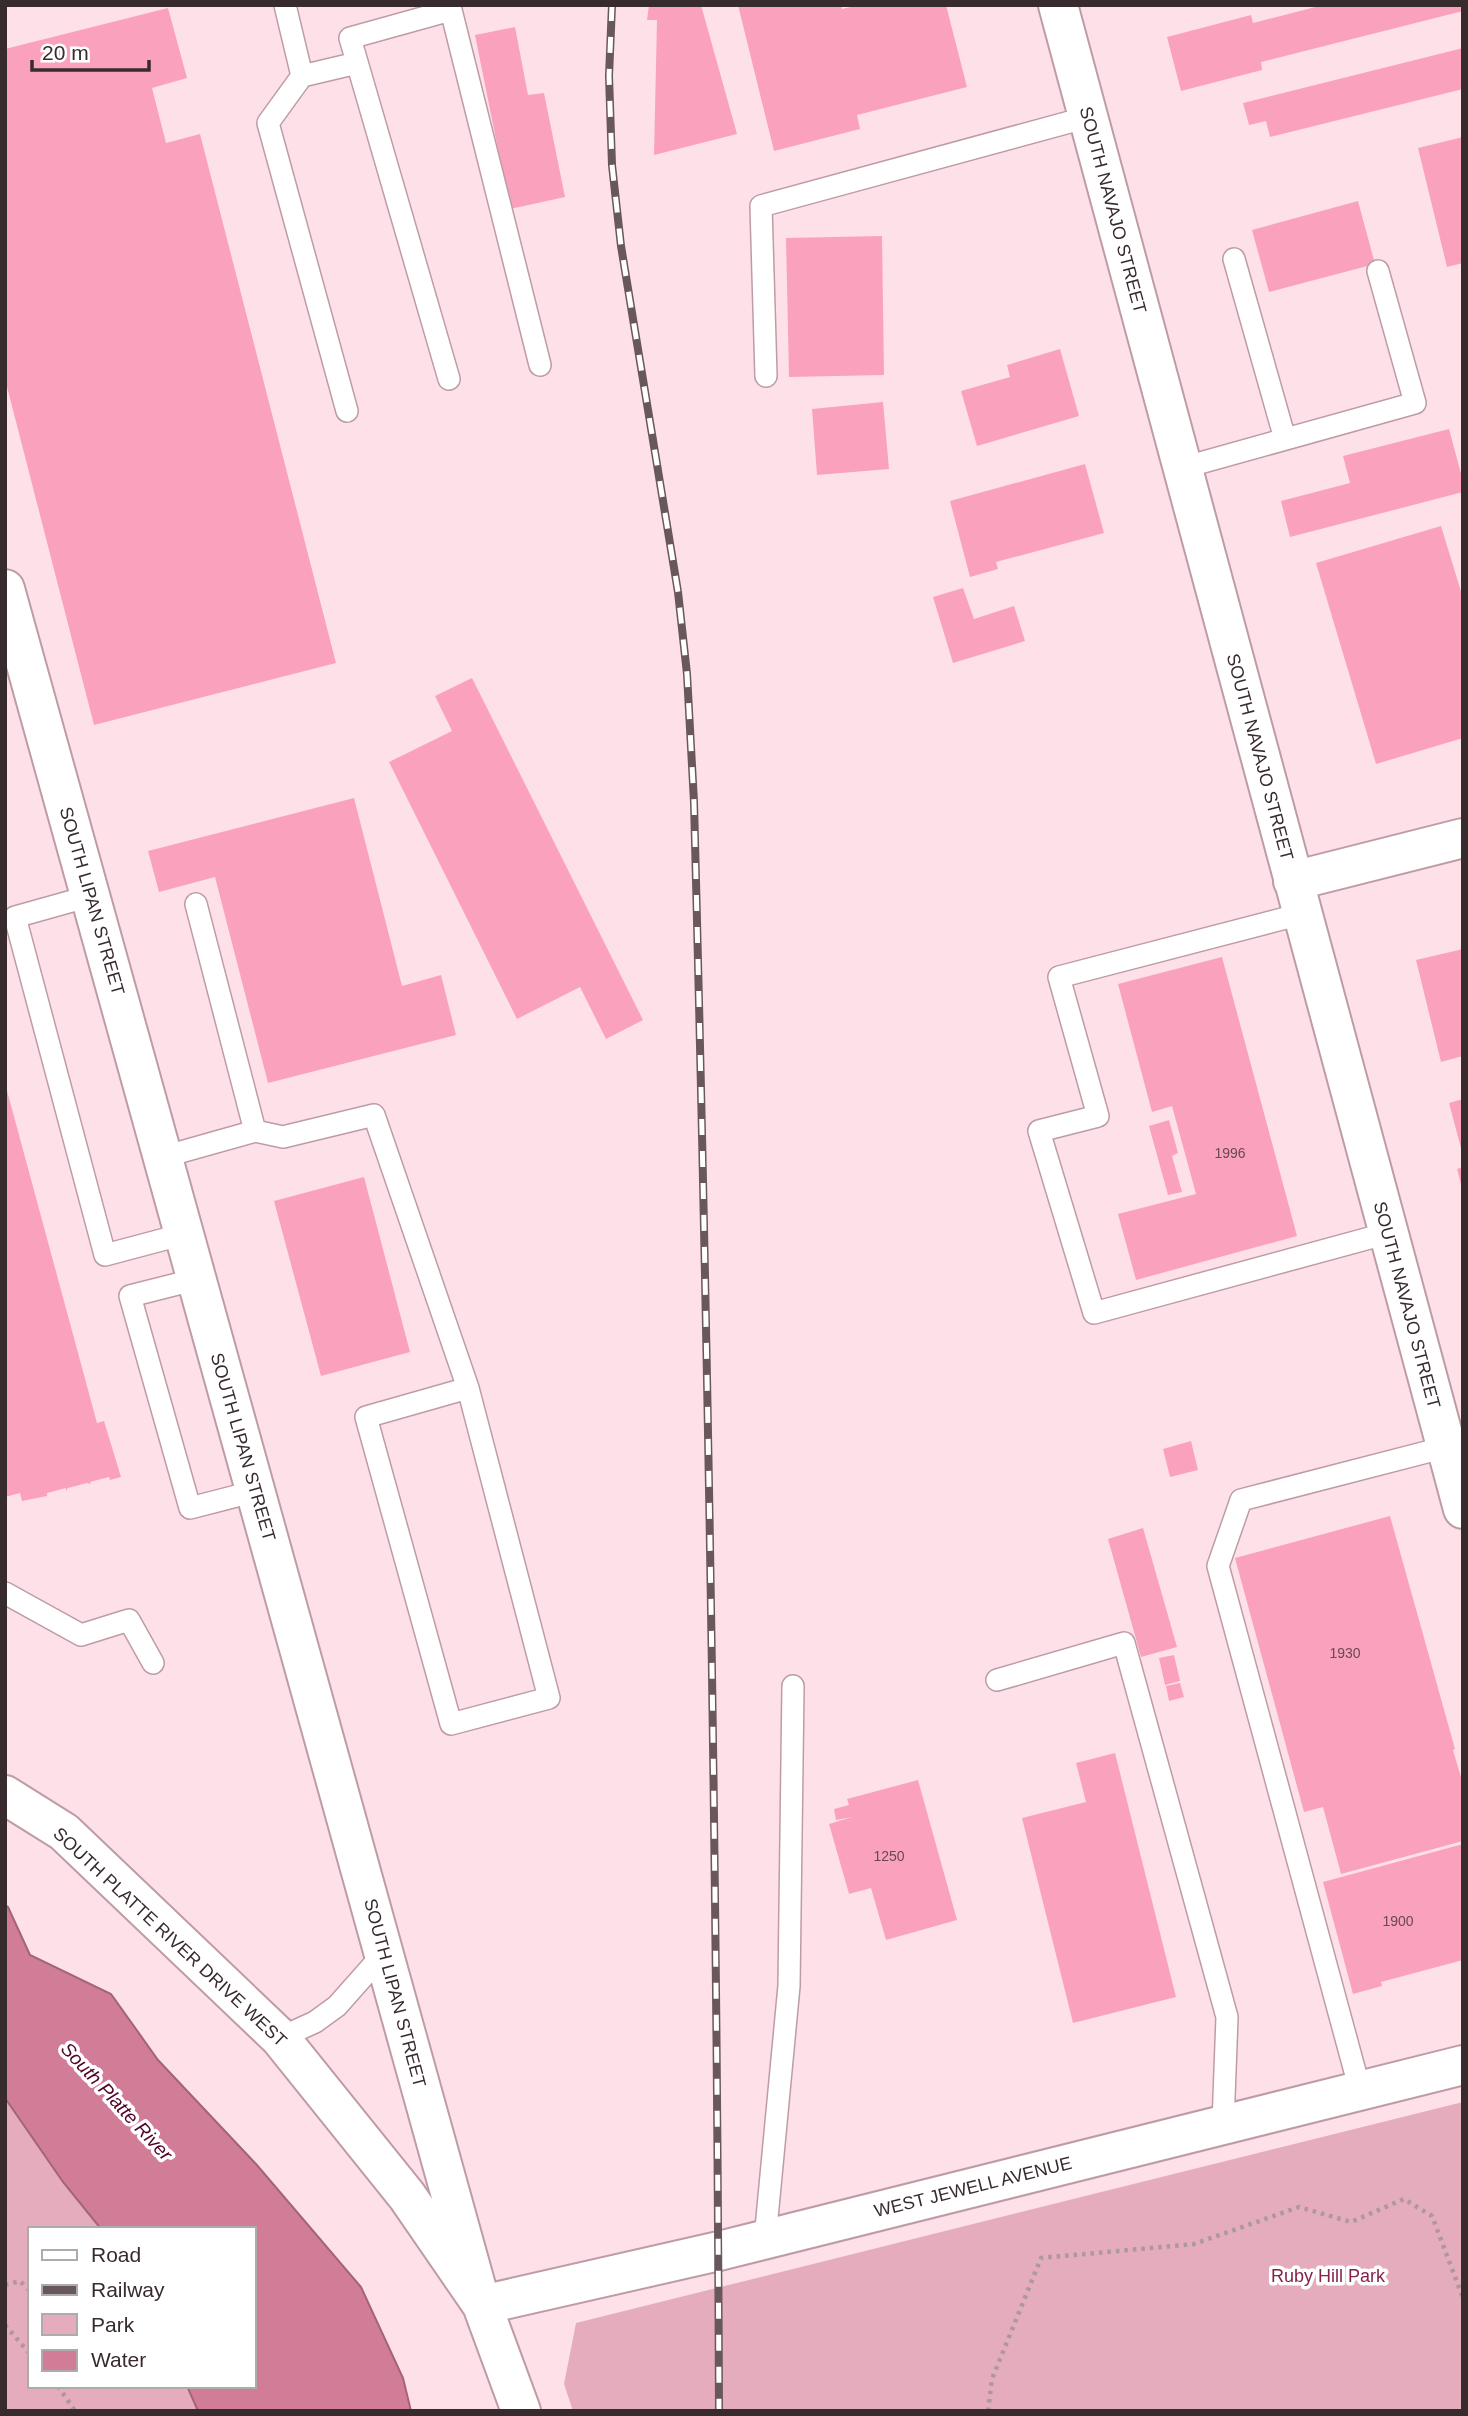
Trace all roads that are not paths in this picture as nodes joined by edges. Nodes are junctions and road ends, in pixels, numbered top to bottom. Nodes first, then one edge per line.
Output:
1 (285, 5) edge
2 (1058, 5) edge
3 (443, 8) edge
4 (357, 63) junction
5 (302, 76) junction
6 (1088, 117) junction
7 (1234, 259) dead end
8 (1378, 271) dead end
9 (540, 365) dead end
10 (766, 376) dead end
11 (449, 379) dead end
12 (347, 411) dead end
13 (1285, 439) junction
14 (1182, 468) junction
15 (5, 589) edge
16 (16, 668) edge
17 (1463, 838) edge
18 (90, 896) junction
19 (1297, 897) junction
20 (196, 904) dead end
21 (255, 1131) junction
22 (163, 1157) junction
23 (1388, 1233) junction
24 (184, 1234) junction
25 (197, 1279) junction
26 (468, 1388) junction
27 (1446, 1447) junction
28 (256, 1491) junction
29 (1463, 1509) edge
30 (5, 1593) edge
31 (153, 1663) dead end
32 (997, 1680) dead end
33 (793, 1686) dead end
34 (5, 1795) edge
35 (384, 1953) junction
36 (280, 2038) junction
37 (1463, 2065) edge
38 (1360, 2090) junction
39 (1223, 2124) junction
40 (765, 2239) junction
41 (482, 2305) junction
42 (521, 2411) edge

1 - 5 lane
2 - 6 street, SOUTH NAVAJO STREET
3 - 4 lane
3 - 9 lane
4 - 5 lane
4 - 11 lane
5 - 12 lane
6 - 10 lane
6 - 14 street, SOUTH NAVAJO STREET
7 - 13 lane
8 - 13 lane
13 - 14 lane
14 - 19 street, SOUTH NAVAJO STREET
15 - 16 street, SOUTH LIPAN STREET
16 - 18 street, SOUTH LIPAN STREET
17 - 19 street
18 - 22 street, SOUTH LIPAN STREET
18 - 24 lane
19 - 23 street, SOUTH NAVAJO STREET
19 - 23 lane
20 - 21 lane
21 - 22 lane
21 - 26 lane
22 - 24 street, SOUTH LIPAN STREET
23 - 27 street, SOUTH NAVAJO STREET
24 - 25 street, SOUTH LIPAN STREET
25 - 28 street, SOUTH LIPAN STREET
25 - 28 lane
26 - 26 lane
27 - 29 street, SOUTH NAVAJO STREET
27 - 38 lane
28 - 35 street, SOUTH LIPAN STREET
30 - 31 lane
32 - 39 lane
33 - 40 lane
34 - 36 street, SOUTH PLATTE RIVER DRIVE WEST
35 - 36 lane
35 - 41 street, SOUTH LIPAN STREET
36 - 41 street, SOUTH PLATTE RIVER DRIVE WEST
37 - 38 street, WEST JEWELL AVENUE
38 - 39 street, WEST JEWELL AVENUE
39 - 40 street, WEST JEWELL AVENUE
40 - 41 street, WEST JEWELL AVENUE
41 - 42 street, SOUTH PLATTE RIVER DRIVE WEST

